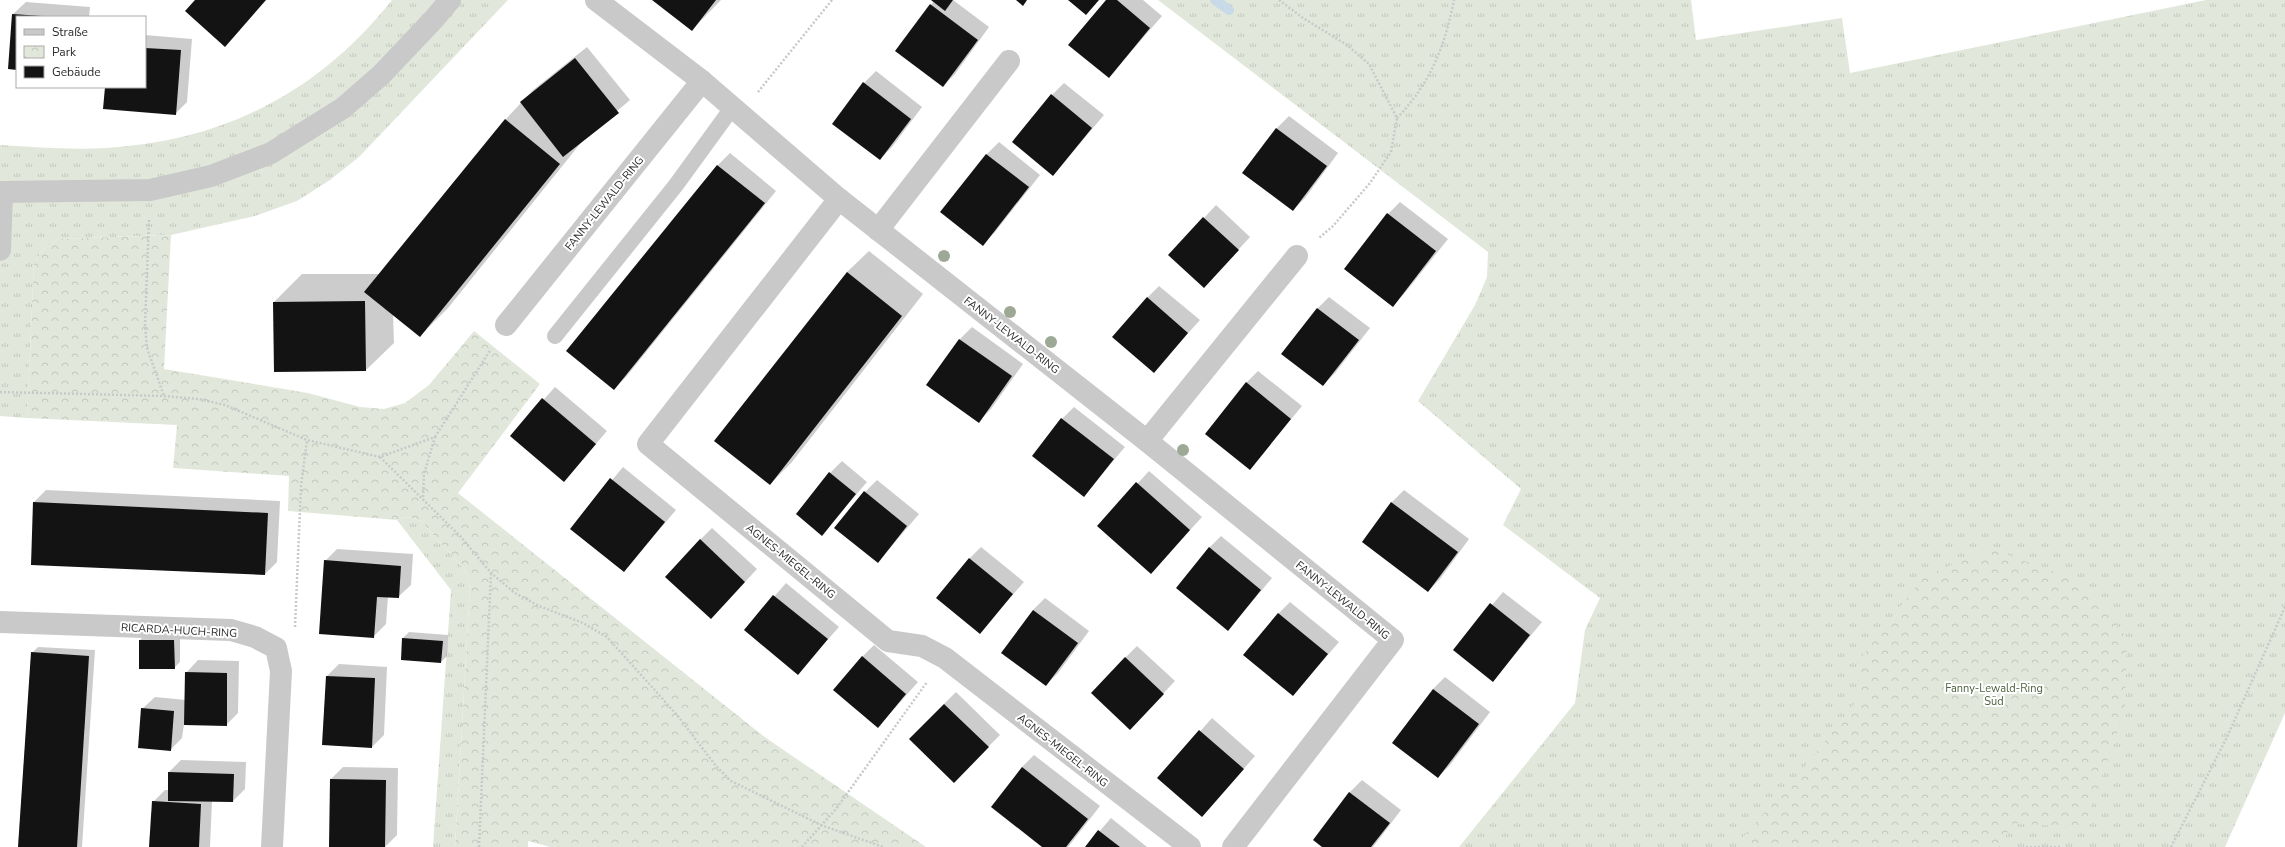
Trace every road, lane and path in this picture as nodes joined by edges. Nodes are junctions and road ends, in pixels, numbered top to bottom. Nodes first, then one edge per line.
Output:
1 (450, 0) edge
2 (596, 0) edge
3 (832, 0) edge
4 (1279, 0) edge
5 (1454, 0) edge
6 (1009, 61) dead end
7 (702, 81) junction
8 (736, 111) junction
9 (1398, 118) junction
10 (150, 190) junction
11 (1, 192) edge
12 (839, 198) junction
13 (878, 230) junction
14 (0, 250) edge
15 (1297, 256) joint
16 (506, 325) joint
17 (555, 336) dead end
18 (0, 392) edge
19 (164, 396) junction
20 (435, 437) junction
21 (307, 440) junction
22 (1147, 441) junction
23 (380, 457) junction
24 (423, 498) junction
25 (491, 573) junction
26 (2285, 607) edge
27 (0, 622) edge
28 (276, 648) junction
29 (944, 658) junction
30 (821, 825) junction
31 (272, 847) edge
32 (479, 847) edge
33 (802, 847) edge
34 (882, 847) edge
35 (1190, 847) edge
36 (1233, 847) edge
37 (2026, 847) edge
38 (2060, 847) edge
39 (2171, 847) edge

1 - 10 street
2 - 7 street, FANNY-LEWALD-RING
3 - 8 path
4 - 9 path
5 - 9 path
6 - 13 street
7 - 8 street, FANNY-LEWALD-RING
7 - 16 street, FANNY-LEWALD-RING
8 - 12 street, FANNY-LEWALD-RING
8 - 17 lane
9 - 15 path
10 - 11 street
10 - 19 path
11 - 14 street
12 - 13 street, FANNY-LEWALD-RING
12 - 29 street, AGNES-MIEGEL-RING
13 - 22 street, FANNY-LEWALD-RING
15 - 22 street
16 - 20 path
18 - 19 path
19 - 21 path
20 - 23 path
20 - 24 path
21 - 23 path
21 - 28 path
22 - 36 street, FANNY-LEWALD-RING
23 - 24 path
24 - 25 path
25 - 30 path
25 - 32 path
26 - 39 path
27 - 28 street, RICARDA-HUCH-RING
28 - 31 street
29 - 30 path
29 - 35 street, AGNES-MIEGEL-RING
30 - 33 path
30 - 34 path
37 - 38 path

